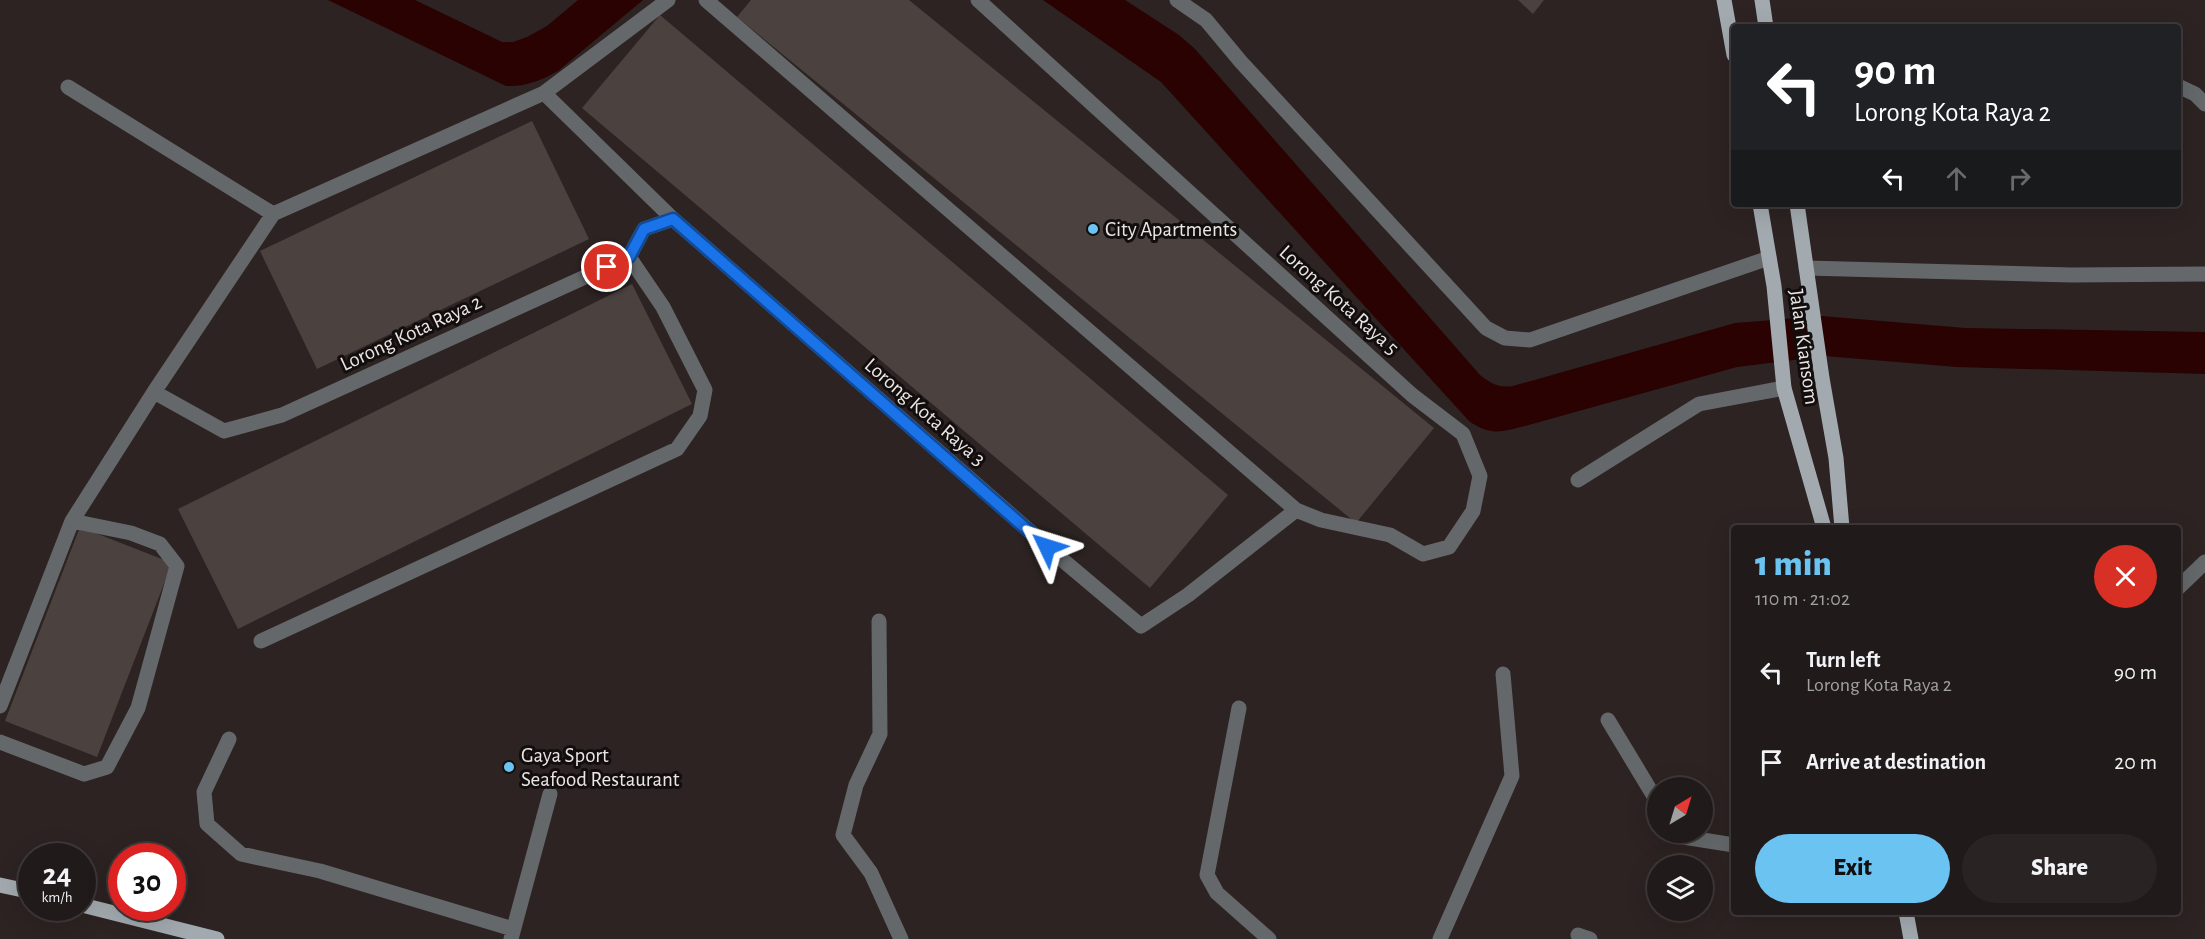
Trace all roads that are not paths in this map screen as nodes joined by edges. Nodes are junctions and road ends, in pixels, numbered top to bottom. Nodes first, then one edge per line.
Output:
1 (668, 0) edge
2 (706, 0) edge
3 (978, 0) edge
4 (1177, 0) edge
5 (1724, 0) edge
6 (1762, 0) edge
7 (1766, 24) edge
8 (1731, 38) edge
9 (68, 87) dead end
10 (2181, 87) edge
11 (544, 93) junction
12 (2205, 104) edge
13 (1760, 207) edge
14 (1797, 207) edge
15 (273, 214) junction
16 (673, 219) junction
17 (629, 257) junction
18 (1769, 258) junction
19 (1806, 268) junction
20 (2205, 274) edge
21 (1785, 388) junction
22 (154, 392) junction
23 (1578, 480) dead end
24 (1296, 510) junction
25 (72, 521) junction
26 (1823, 525) edge
27 (1842, 525) edge
28 (2205, 562) edge
29 (2181, 585) edge
30 (879, 621) dead end
31 (261, 641) dead end
32 (1503, 674) dead end
33 (0, 706) edge
34 (1239, 708) dead end
35 (1608, 720) dead end
36 (229, 739) dead end
37 (0, 742) edge
38 (1647, 785) edge
39 (550, 794) dead end
40 (1713, 842) edge
41 (1731, 845) edge
42 (0, 885) edge
43 (18, 889) edge
44 (96, 909) edge
45 (1907, 915) edge
46 (512, 934) edge
47 (216, 939) edge
48 (901, 939) edge
49 (1269, 939) edge
50 (1440, 939) edge
51 (1911, 939) edge

1 - 11 street
2 - 24 street
3 - 24 street, Lorong Kota Raya 5
4 - 18 street
5 - 8 main road
6 - 7 main road
9 - 15 street
10 - 12 street
11 - 15 street
11 - 16 street, Lorong Kota Raya 3
13 - 18 main road, Jalan Kiansom
14 - 19 main road, Jalan Kiansom
15 - 22 street
16 - 17 street
16 - 24 street, Lorong Kota Raya 3
17 - 22 street, Lorong Kota Raya 2
17 - 31 street
18 - 21 main road, Jalan Kiansom
19 - 20 street
19 - 27 main road, Jalan Kiansom
21 - 23 street
21 - 26 main road, Jalan Kiansom
22 - 25 street
25 - 33 street
25 - 37 street
28 - 29 street
30 - 48 street
32 - 50 street
34 - 49 street
35 - 38 street
36 - 46 street
39 - 46 street
40 - 41 street
42 - 43 main road
44 - 47 main road
45 - 51 main road

